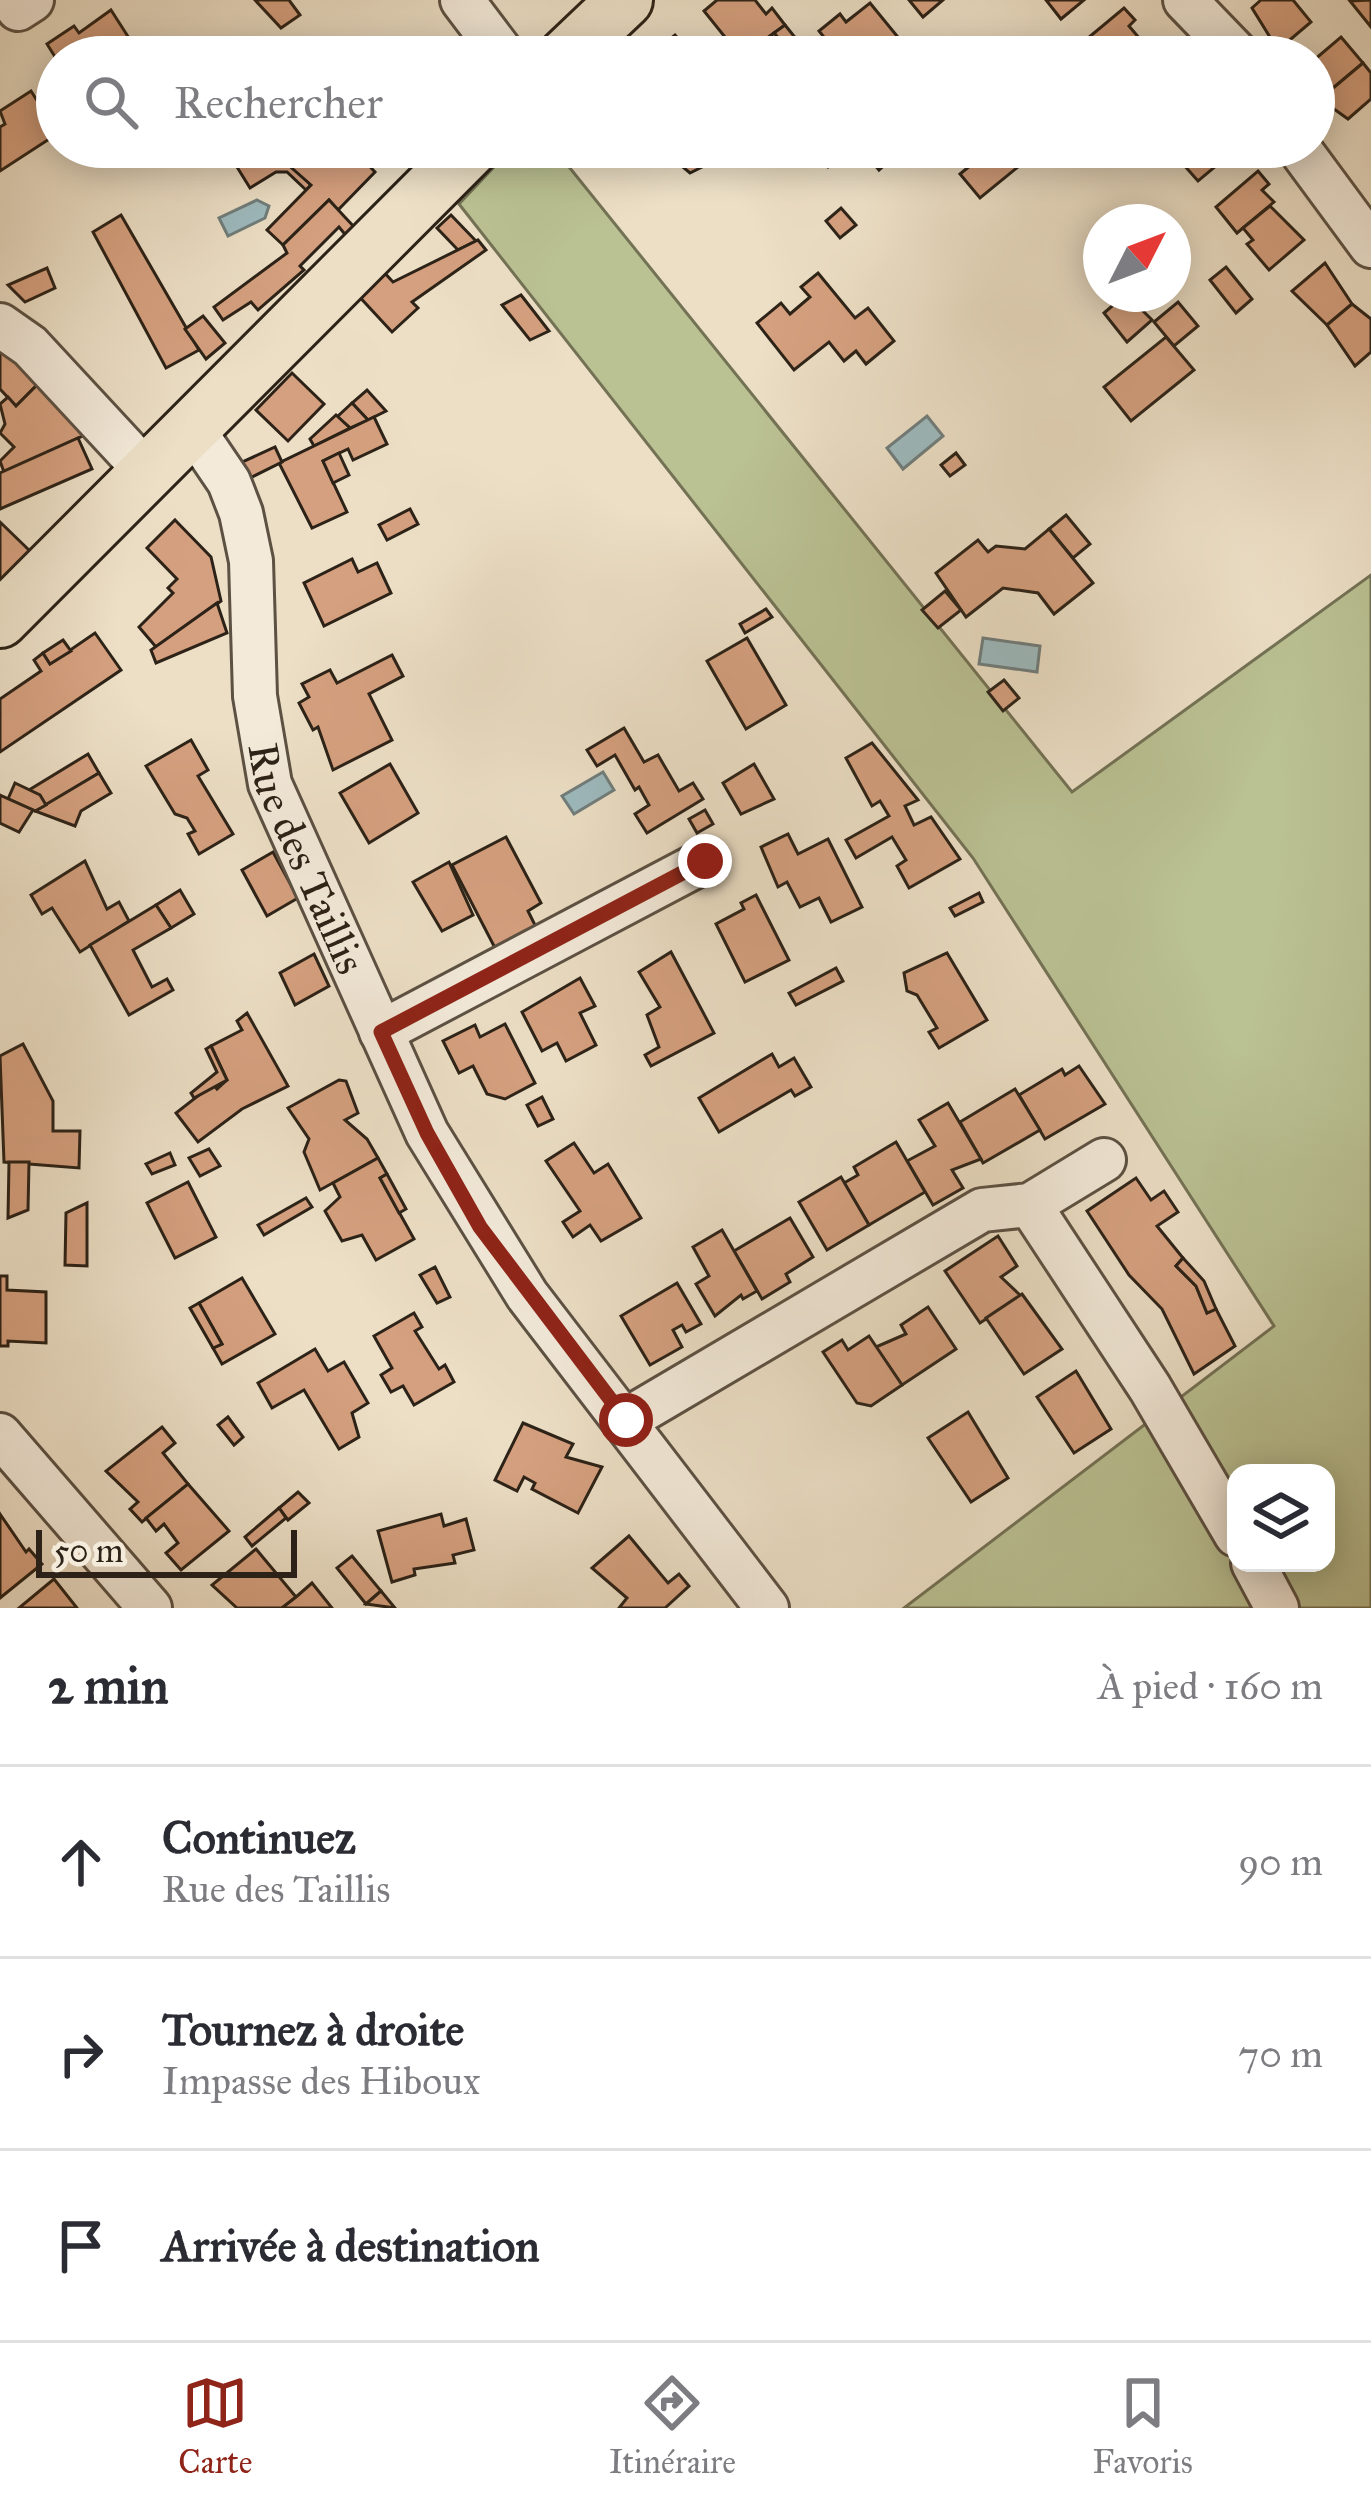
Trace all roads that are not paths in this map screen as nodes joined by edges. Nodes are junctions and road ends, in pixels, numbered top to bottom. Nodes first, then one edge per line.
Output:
1 (462, 0) edge
2 (626, 0) edge
3 (1185, 0) edge
4 (489, 36) edge
5 (587, 36) edge
6 (1220, 36) edge
7 (451, 168) edge
8 (1313, 168) edge
9 (1371, 246) edge
10 (0, 325) edge
11 (191, 426) junction
12 (145, 470) junction
13 (0, 620) edge
14 (705, 861) dead end
15 (381, 1032) junction
16 (1104, 1160) dead end
17 (1030, 1205) junction
18 (626, 1420) junction
19 (0, 1435) edge
20 (1227, 1520) edge
21 (1258, 1572) edge
22 (150, 1608) edge
23 (767, 1608) edge
24 (1277, 1608) edge

1 - 4 street
2 - 5 main road
3 - 6 street
7 - 11 main road
8 - 9 street
10 - 12 street
11 - 12 main road
11 - 15 street, Rue des Taillis
12 - 13 main road
14 - 15 street
15 - 18 street, Rue des Taillis
16 - 17 street
17 - 18 street
17 - 20 street
18 - 23 street, Rue des Taillis
19 - 22 street
21 - 24 street

